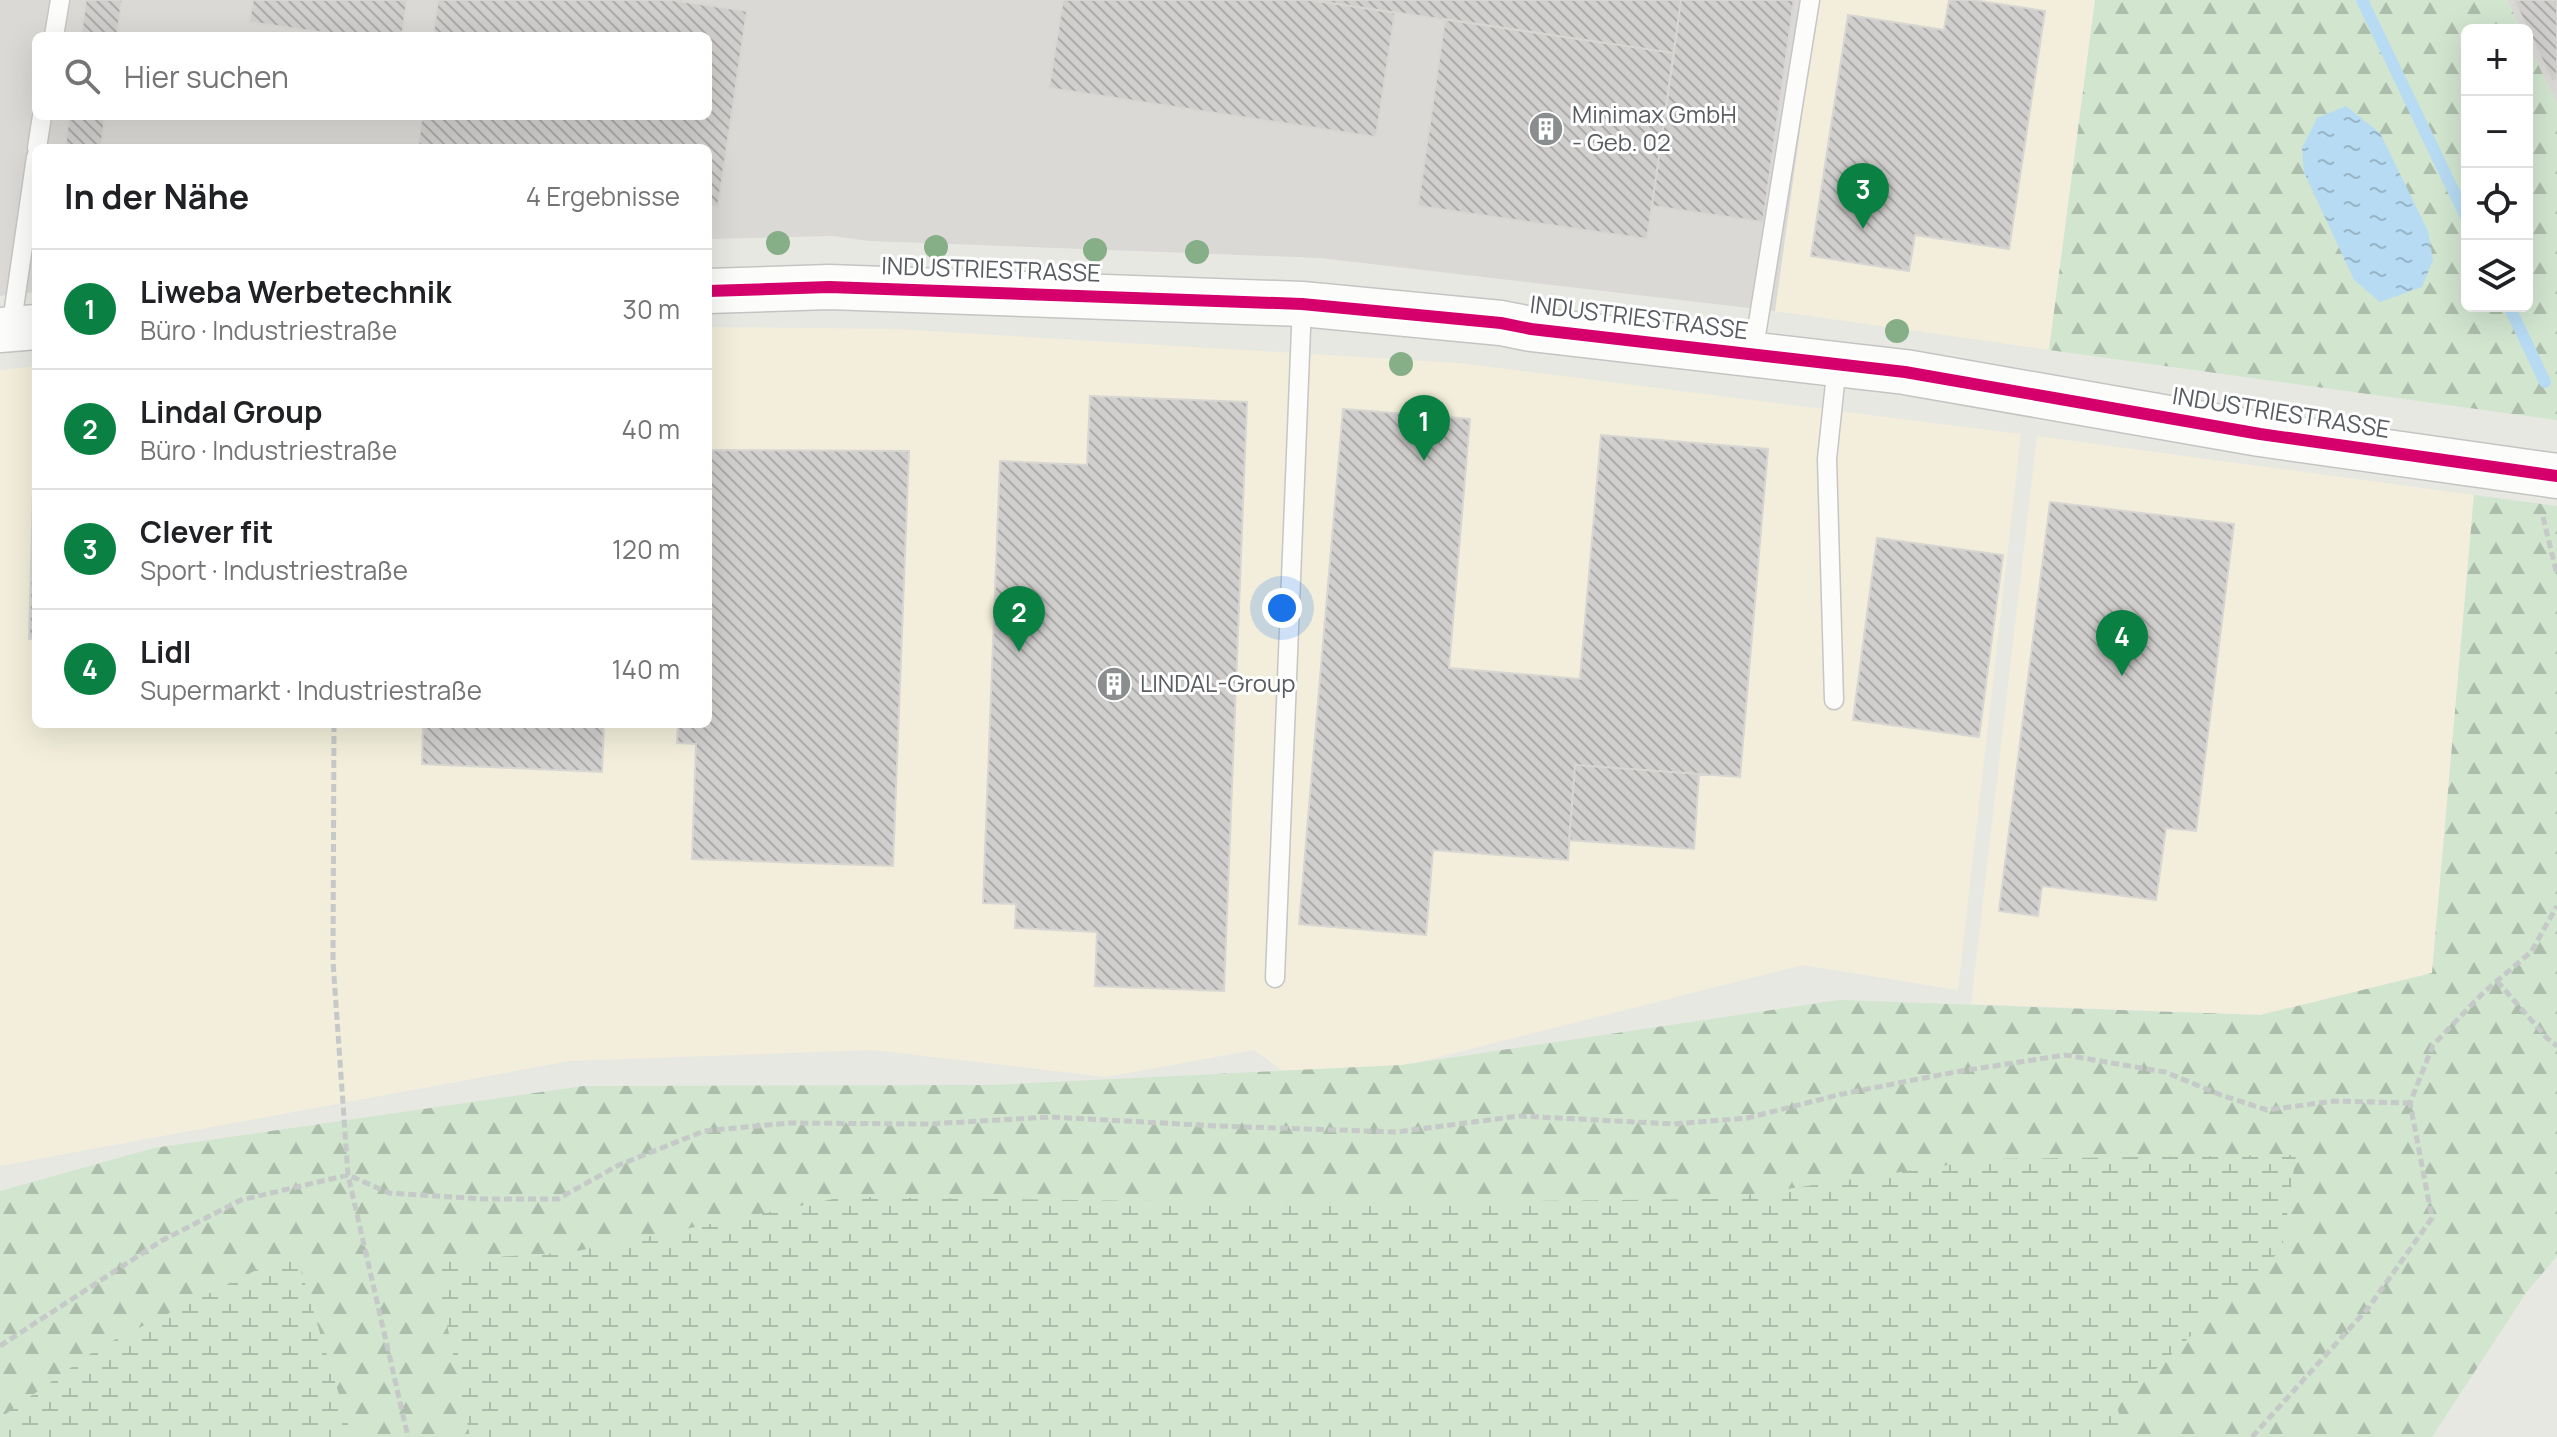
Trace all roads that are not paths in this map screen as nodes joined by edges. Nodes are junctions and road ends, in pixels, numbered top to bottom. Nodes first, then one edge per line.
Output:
1 (60, 0) edge
2 (1810, 0) edge
3 (55, 32) edge
4 (41, 120) edge
5 (38, 144) edge
6 (32, 191) edge
7 (712, 291) edge
8 (1302, 304) junction
9 (16, 329) edge
10 (1753, 354) junction
11 (1837, 364) junction
12 (2545, 474) edge
13 (1834, 700) dead end
14 (1275, 978) dead end

1 - 3 lane
2 - 10 lane
4 - 5 lane
6 - 9 lane
7 - 8 main road, INDUSTRIESTRASSE
8 - 10 main road, INDUSTRIESTRASSE
8 - 14 lane
10 - 11 main road, INDUSTRIESTRASSE
11 - 12 main road, INDUSTRIESTRASSE
11 - 13 lane

